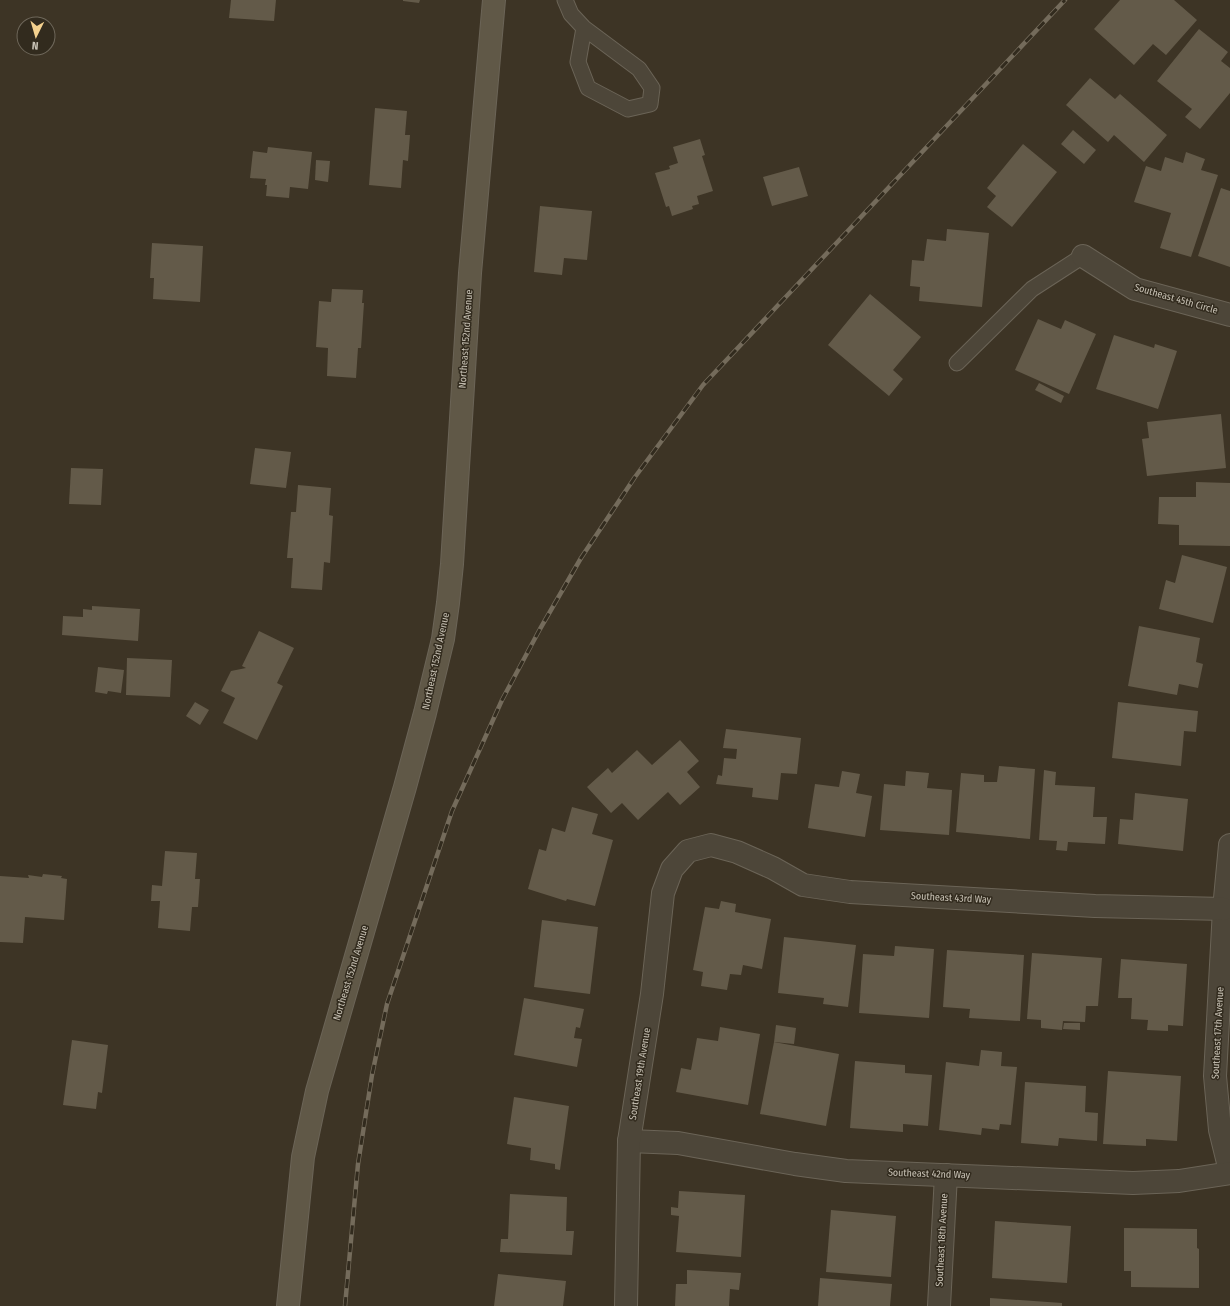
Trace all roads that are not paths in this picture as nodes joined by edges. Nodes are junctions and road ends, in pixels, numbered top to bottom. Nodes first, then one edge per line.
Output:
1 (494, 0) edge
2 (565, 0) edge
3 (584, 28) junction
4 (1083, 256) joint
5 (1230, 314) edge
6 (957, 363) dead end
7 (1230, 845) edge
8 (688, 851) joint
9 (1224, 909) junction
10 (1224, 1006) edge
11 (630, 1140) junction
12 (1230, 1172) edge
13 (946, 1175) junction
14 (288, 1306) edge
15 (626, 1306) edge
16 (939, 1306) edge

1 - 14 street, Northeast 152nd Avenue
2 - 3 lane
3 - 3 lane
4 - 5 street, Southeast 45th Circle
4 - 6 lane
7 - 9 street, Southeast 17th Avenue
8 - 9 street, Southeast 43rd Way
8 - 11 street, Southeast 19th Avenue
9 - 10 street, Southeast 17th Avenue
10 - 12 street, Southeast 17th Avenue
11 - 13 street, Southeast 42nd Way
11 - 15 street, Southeast 19th Avenue
12 - 13 street, Southeast 42nd Way
13 - 16 street, Southeast 18th Avenue

